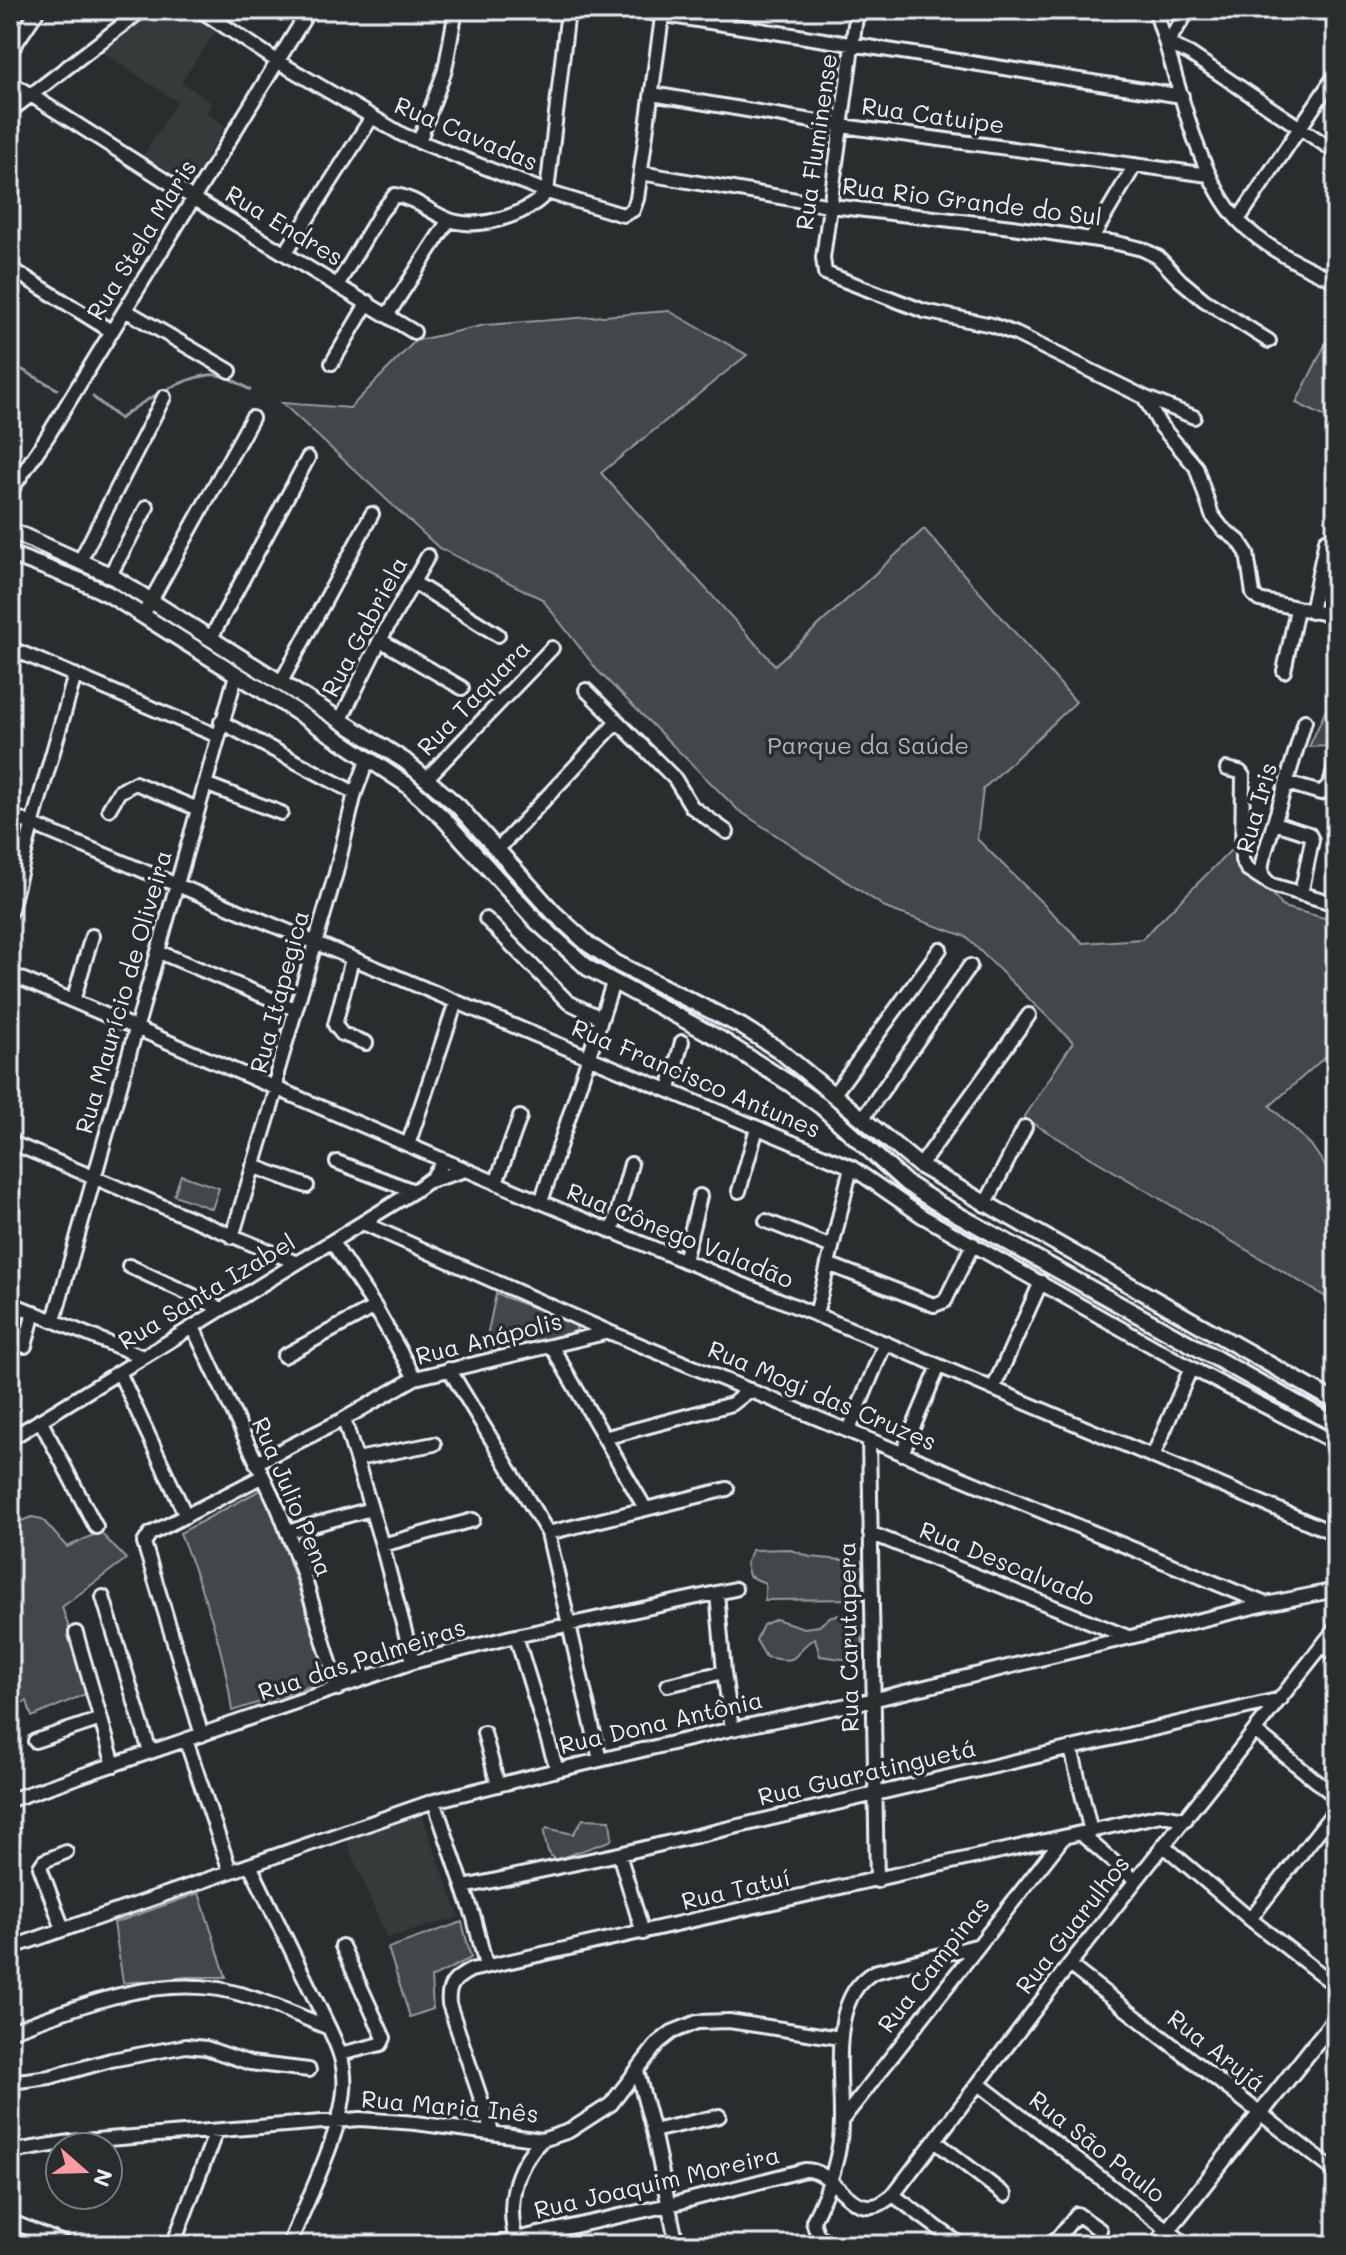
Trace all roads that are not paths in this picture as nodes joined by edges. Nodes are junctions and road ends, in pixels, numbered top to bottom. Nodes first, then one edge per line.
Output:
1 (38, 10) edge
2 (142, 10) edge
3 (200, 10) edge
4 (309, 10) edge
5 (456, 10) edge
6 (568, 10) edge
7 (633, 10) edge
8 (857, 10) edge
9 (1155, 10) edge
10 (1189, 10) edge
11 (662, 12) edge
12 (1167, 43) junction
13 (853, 45) junction
14 (10, 52) edge
15 (277, 61) junction
16 (1336, 74) edge
17 (10, 82) edge
18 (652, 94) junction
19 (32, 96) junction
20 (1182, 96) junction
21 (10, 111) edge
22 (372, 117) junction
23 (842, 126) junction
24 (1300, 128) junction
25 (419, 142) junction
26 (1336, 152) edge
27 (1135, 165) junction
28 (641, 173) junction
29 (1209, 175) junction
30 (547, 192) junction
31 (193, 198) junction
32 (831, 206) junction
33 (449, 220) junction
34 (1238, 220) junction
35 (1092, 238) junction
36 (286, 252) junction
37 (10, 268) edge
38 (1336, 281) edge
39 (338, 284) junction
40 (368, 302) junction
41 (125, 310) junction
42 (388, 314) junction
43 (111, 331) junction
44 (414, 332) dead end
45 (1269, 341) dead end
46 (332, 363) dead end
47 (230, 371) dead end
48 (164, 397) dead end
49 (1144, 397) junction
50 (1194, 417) dead end
51 (252, 418) dead end
52 (308, 458) dead end
53 (10, 492) edge
54 (147, 507) dead end
55 (372, 514) dead end
56 (10, 530) edge
57 (1326, 540) dead end
58 (10, 554) edge
59 (428, 556) dead end
60 (80, 561) junction
61 (110, 575) junction
62 (413, 582) junction
63 (147, 608) junction
64 (1304, 610) junction
65 (1336, 616) edge
66 (498, 635) dead end
67 (211, 638) junction
68 (380, 640) junction
69 (10, 648) edge
70 (552, 648) dead end
71 (1284, 671) dead end
72 (75, 675) junction
73 (236, 675) junction
74 (281, 682) junction
75 (462, 688) dead end
76 (586, 690) dead end
77 (341, 719) junction
78 (1305, 721) dead end
79 (221, 722) junction
80 (617, 722) junction
81 (218, 736) junction
82 (368, 759) junction
83 (1336, 764) edge
84 (1227, 769) dead end
85 (427, 778) junction
86 (1287, 783) junction
87 (205, 784) junction
88 (355, 793) junction
89 (109, 809) dead end
90 (198, 809) junction
91 (281, 813) dead end
92 (10, 815) edge
93 (1275, 823) junction
94 (32, 825) junction
95 (727, 832) dead end
96 (498, 849) junction
97 (1264, 880) junction
98 (177, 885) junction
99 (1301, 894) junction
100 (1336, 904) edge
101 (10, 913) edge
102 (486, 919) dead end
103 (92, 936) dead end
104 (314, 944) junction
105 (940, 949) dead end
106 (159, 952) junction
107 (352, 959) junction
108 (970, 966) dead end
109 (10, 974) edge
110 (613, 983) junction
111 (73, 1001) junction
112 (456, 1002) junction
113 (295, 1009) junction
114 (1029, 1015) dead end
115 (601, 1018) junction
116 (138, 1029) junction
117 (682, 1042) dead end
118 (366, 1043) dead end
119 (588, 1058) junction
120 (277, 1088) junction
121 (669, 1089) junction
122 (834, 1094) junction
123 (520, 1117) dead end
124 (863, 1118) junction
125 (1025, 1127) dead end
126 (757, 1128) junction
127 (10, 1142) edge
128 (408, 1145) junction
129 (444, 1161) junction
130 (337, 1162) dead end
131 (631, 1164) dead end
132 (253, 1166) junction
133 (920, 1166) junction
134 (851, 1167) junction
135 (466, 1170) junction
136 (95, 1177) junction
137 (426, 1182) junction
138 (496, 1183) junction
139 (307, 1186) dead end
140 (414, 1191) junction
141 (739, 1191) dead end
142 (700, 1196) dead end
143 (541, 1202) junction
144 (985, 1205) junction
145 (766, 1221) dead end
146 (363, 1223) junction
147 (612, 1232) junction
148 (232, 1237) junction
149 (332, 1242) junction
150 (973, 1244) junction
151 (832, 1247) junction
152 (1064, 1247) junction
153 (684, 1261) junction
154 (297, 1263) junction
155 (828, 1264) junction
156 (129, 1266) dead end
157 (1052, 1268) junction
158 (1041, 1282) junction
159 (10, 1303) edge
160 (375, 1307) junction
161 (222, 1309) junction
162 (34, 1312) junction
163 (816, 1315) junction
164 (54, 1320) junction
165 (193, 1327) junction
166 (609, 1332) junction
167 (885, 1343) junction
168 (25, 1346) dead end
169 (552, 1347) junction
170 (284, 1356) dead end
171 (143, 1357) junction
172 (939, 1366) junction
173 (1191, 1368) junction
174 (449, 1369) junction
175 (119, 1372) junction
176 (415, 1378) junction
177 (993, 1389) junction
178 (750, 1390) junction
179 (1336, 1402) edge
180 (344, 1419) junction
181 (40, 1420) junction
182 (1336, 1425) edge
183 (849, 1430) junction
184 (604, 1438) junction
185 (10, 1439) edge
186 (869, 1440) junction
187 (1336, 1443) edge
188 (434, 1444) dead end
189 (902, 1454) junction
190 (1153, 1456) junction
191 (357, 1459) junction
192 (256, 1463) junction
193 (263, 1476) junction
194 (727, 1489) dead end
195 (645, 1508) junction
196 (371, 1509) junction
197 (186, 1516) junction
198 (473, 1520) dead end
199 (96, 1527) dead end
200 (287, 1532) junction
201 (548, 1533) junction
202 (870, 1533) junction
203 (1336, 1534) edge
204 (382, 1545) junction
205 (735, 1589) dead end
206 (1336, 1590) edge
207 (717, 1593) junction
208 (103, 1597) dead end
209 (1266, 1604) junction
210 (570, 1624) junction
211 (1336, 1628) edge
212 (76, 1633) dead end
213 (516, 1636) junction
214 (1128, 1637) junction
215 (1323, 1645) junction
216 (1336, 1655) edge
217 (413, 1662) junction
218 (724, 1672) junction
219 (668, 1685) dead end
220 (338, 1689) junction
221 (1281, 1699) junction
222 (872, 1700) junction
223 (101, 1719) junction
224 (732, 1729) junction
225 (1256, 1732) junction
226 (484, 1733) dead end
227 (202, 1735) junction
228 (186, 1740) junction
229 (35, 1741) dead end
230 (1071, 1748) junction
231 (150, 1752) junction
232 (600, 1760) junction
233 (114, 1765) junction
234 (557, 1770) junction
235 (498, 1785) junction
236 (874, 1794) junction
237 (1336, 1797) edge
238 (10, 1800) edge
239 (434, 1801) junction
240 (1336, 1809) edge
241 (1186, 1819) junction
242 (1086, 1833) junction
243 (1063, 1838) junction
244 (1163, 1845) junction
245 (66, 1852) dead end
246 (619, 1854) junction
247 (250, 1865) junction
248 (230, 1871) junction
249 (1135, 1880) junction
250 (877, 1881) junction
251 (464, 1887) junction
252 (1250, 1919) junction
253 (63, 1929) junction
254 (643, 1933) junction
255 (342, 1946) dead end
256 (976, 1946) junction
257 (10, 1948) edge
258 (1069, 1965) junction
259 (486, 1966) junction
260 (1336, 1986) edge
261 (1336, 2018) edge
262 (329, 2028) junction
263 (10, 2031) edge
264 (840, 2038) junction
265 (340, 2054) junction
266 (309, 2070) dead end
267 (637, 2071) junction
268 (10, 2082) edge
269 (979, 2084) junction
270 (1259, 2112) junction
271 (719, 2116) dead end
272 (339, 2120) junction
273 (842, 2120) junction
274 (216, 2131) junction
275 (653, 2131) junction
276 (492, 2132) junction
277 (542, 2140) junction
278 (935, 2141) junction
279 (10, 2152) edge
280 (1336, 2172) edge
281 (832, 2180) junction
282 (893, 2195) junction
283 (1005, 2195) dead end
284 (669, 2205) junction
285 (10, 2221) edge
286 (1167, 2229) junction
287 (1100, 2230) dead end
288 (516, 2242) edge
289 (63, 2244) edge
290 (173, 2245) edge
291 (289, 2245) edge
292 (489, 2245) edge
293 (677, 2245) edge
294 (829, 2245) edge
295 (961, 2245) edge
296 (1052, 2245) edge
297 (1156, 2245) edge
298 (1187, 2245) edge

1 - 14 street
2 - 19 street
3 - 15 street, Rua Cavadas
4 - 15 street, Rua Stela Maris
5 - 25 street
6 - 30 street
7 - 11 street
8 - 13 street, Rua Fluminense
9 - 12 street
10 - 12 street
11 - 13 street
11 - 18 street
12 - 20 street
12 - 24 street
13 - 20 street
13 - 23 street, Rua Fluminense
15 - 22 street, Rua Cavadas
15 - 31 street, Rua Stela Maris
16 - 24 street
17 - 19 street, Rua Endres
18 - 23 street, Rua Catuipe
18 - 28 street
19 - 21 street
19 - 31 street, Rua Endres
20 - 29 street
22 - 25 street, Rua Cavadas
22 - 36 street
23 - 27 street, Rua Catuipe
23 - 32 street, Rua Fluminense
24 - 26 street
24 - 34 street
25 - 30 street, Rua Cavadas
27 - 29 street, Rua Catuipe
27 - 35 street
28 - 30 street, Rua Cavadas
28 - 32 street, Rua Rio Grande do Sul
29 - 34 street
30 - 33 street
31 - 36 street, Rua Endres
31 - 41 street, Rua Stela Maris
32 - 35 street, Rua Rio Grande do Sul
32 - 49 street, Rua Fluminense
33 - 39 street
33 - 42 street
34 - 38 street
35 - 45 street, Rua Rio Grande do Sul
36 - 39 street, Rua Endres
37 - 43 street
39 - 40 street, Rua Endres
40 - 42 street, Rua Endres
40 - 46 street
41 - 43 street, Rua Stela Maris
41 - 47 street
42 - 44 street, Rua Endres
43 - 53 street, Rua Stela Maris
48 - 60 street
49 - 50 street
49 - 64 street
51 - 63 street
52 - 67 street
54 - 61 street
55 - 74 street
56 - 60 main road
57 - 64 street
58 - 63 main road
59 - 62 street, Rua Gabriela
60 - 61 main road
61 - 63 main road
62 - 66 street
62 - 68 street, Rua Gabriela
63 - 67 main road
63 - 73 main road
64 - 65 street
64 - 71 street
67 - 74 main road
68 - 75 street
68 - 77 street, Rua Gabriela
69 - 72 street
70 - 85 street, Rua Taquara
72 - 81 street
72 - 94 street
73 - 79 street, Rua Maurício de Oliveira
73 - 82 main road
74 - 77 main road
76 - 80 street
77 - 85 main road
78 - 86 street, Rua Iris
79 - 81 street, Rua Maurício de Oliveira
79 - 88 street
80 - 95 street
80 - 96 street
81 - 87 street, Rua Maurício de Oliveira
82 - 88 street, Rua Itapegica
82 - 110 main road
83 - 86 street
84 - 97 street
85 - 96 main road
86 - 93 street, Rua Iris
87 - 90 street, Rua Maurício de Oliveira
87 - 91 street
88 - 104 street, Rua Itapegica
89 - 90 street
90 - 98 street, Rua Maurício de Oliveira
92 - 94 street, Rua Francisco Antunes
93 - 97 street, Rua Iris
93 - 99 street
94 - 98 street, Rua Francisco Antunes
94 - 101 street
96 - 122 main road
97 - 99 street, Rua Iris
98 - 104 street, Rua Francisco Antunes
98 - 106 street, Rua Maurício de Oliveira
99 - 100 street, Rua Iris
102 - 115 street
103 - 111 street
104 - 107 street, Rua Francisco Antunes
104 - 113 street, Rua Itapegica
105 - 122 street
106 - 113 street
106 - 116 street, Rua Maurício de Oliveira
107 - 112 street, Rua Francisco Antunes
107 - 118 street
108 - 124 street
109 - 111 street, Rua Cônego Valadão
110 - 115 street
110 - 157 main road
111 - 116 street, Rua Cônego Valadão
112 - 119 street, Rua Francisco Antunes
112 - 128 street
113 - 120 street, Rua Itapegica
114 - 133 street
115 - 119 street
116 - 120 street, Rua Cônego Valadão
116 - 136 street, Rua Maurício de Oliveira
117 - 121 street
119 - 121 street, Rua Francisco Antunes
119 - 143 street
120 - 128 street, Rua Cônego Valadão
120 - 132 street, Rua Itapegica
121 - 126 street, Rua Francisco Antunes
122 - 124 main road
123 - 138 street
124 - 133 main road
125 - 144 street
126 - 134 street, Rua Francisco Antunes
126 - 141 street
127 - 136 street
128 - 129 street, Rua Cônego Valadão
129 - 135 street, Rua Cônego Valadão
129 - 137 street, Rua Santa Izabel
130 - 140 street
131 - 147 street
132 - 139 street
132 - 148 street, Rua Itapegica
133 - 144 main road
134 - 150 street, Rua Francisco Antunes
134 - 151 street
135 - 137 street, Rua Santa Izabel
135 - 138 street, Rua Cônego Valadão
136 - 148 street
136 - 164 street, Rua Maurício de Oliveira
137 - 140 street, Rua Santa Izabel
138 - 143 street, Rua Cônego Valadão
140 - 146 street, Rua Santa Izabel
142 - 153 street
143 - 147 street, Rua Cônego Valadão
144 - 152 main road
145 - 151 street
146 - 149 street, Rua Santa Izabel
146 - 166 street, Rua Mogi das Cruzes
147 - 153 street, Rua Cônego Valadão
148 - 154 street
149 - 154 street, Rua Santa Izabel
149 - 160 street
150 - 155 street
150 - 158 street, Rua Francisco Antunes
151 - 155 street
152 - 157 main road
152 - 179 main road
153 - 163 street, Rua Cônego Valadão
154 - 161 street, Rua Santa Izabel
155 - 163 street
156 - 161 street
157 - 182 main road
158 - 173 street, Rua Francisco Antunes
158 - 177 street
159 - 162 street
160 - 170 street
160 - 176 street
161 - 165 street, Rua Santa Izabel
162 - 164 street
162 - 168 street
163 - 167 street, Rua Cônego Valadão
164 - 171 street
165 - 171 street, Rua Santa Izabel
165 - 192 street, Rua Julio Pena
166 - 169 street, Rua Anápolis
166 - 178 street, Rua Mogi das Cruzes
167 - 172 street, Rua Cônego Valadão
167 - 183 street
169 - 174 street, Rua Anápolis
169 - 184 street
171 - 175 street, Rua Santa Izabel
172 - 177 street, Rua Cônego Valadão
172 - 189 street
173 - 187 street, Rua Francisco Antunes
173 - 190 street
174 - 176 street, Rua Anápolis
174 - 201 street
175 - 181 street, Rua Santa Izabel
175 - 197 street
176 - 180 street, Rua Anápolis
177 - 190 street, Rua Cônego Valadão
178 - 183 street, Rua Mogi das Cruzes
178 - 184 street
180 - 191 street
180 - 192 street, Rua Anápolis
181 - 185 street, Rua Santa Izabel
181 - 199 street
183 - 186 street, Rua Mogi das Cruzes
184 - 195 street
186 - 189 street, Rua Mogi das Cruzes
186 - 202 street, Rua Carutapera
188 - 191 street
189 - 209 street, Rua Mogi das Cruzes
190 - 203 street, Rua Cônego Valadão
191 - 196 street
192 - 193 street, Rua Julio Pena
193 - 197 street
193 - 200 street, Rua Julio Pena
194 - 195 street
195 - 201 street
196 - 200 street
196 - 204 street
197 - 227 street
198 - 204 street
200 - 220 street, Rua Julio Pena
201 - 210 street
202 - 214 street, Rua Descalvado
202 - 222 street, Rua Carutapera
204 - 217 street
205 - 207 street, Rua das Palmeiras
206 - 209 street, Rua Dona Antônia
207 - 210 street, Rua das Palmeiras
207 - 218 street
208 - 231 street
209 - 214 street, Rua Dona Antônia
210 - 213 street, Rua das Palmeiras
210 - 232 street
211 - 215 street, Rua Guarulhos
212 - 223 street
213 - 217 street, Rua das Palmeiras
213 - 234 street
214 - 222 street, Rua Dona Antônia
215 - 216 street
215 - 221 street, Rua Guarulhos
217 - 220 street, Rua das Palmeiras
218 - 219 street
218 - 224 street
220 - 227 street, Rua das Palmeiras
221 - 225 street, Rua Guarulhos
221 - 230 street, Rua Guaratinguetá
222 - 224 street, Rua Dona Antônia
222 - 236 street, Rua Carutapera
223 - 229 street
223 - 233 street
224 - 232 street, Rua Dona Antônia
225 - 237 street
225 - 241 street, Rua Guarulhos
226 - 235 street
227 - 228 street, Rua das Palmeiras
228 - 231 street, Rua das Palmeiras
228 - 248 street
230 - 236 street, Rua Guaratinguetá
230 - 242 street
231 - 233 street, Rua das Palmeiras
232 - 234 street, Rua Dona Antônia
233 - 238 street, Rua das Palmeiras
234 - 235 street, Rua Dona Antônia
235 - 239 street, Rua Dona Antônia
236 - 246 street, Rua Guaratinguetá
236 - 250 street, Rua Carutapera
239 - 247 street, Rua Dona Antônia
239 - 251 street
240 - 252 street
241 - 242 street, Rua Tatuí
241 - 244 street, Rua Guarulhos
242 - 243 street, Rua Tatuí
242 - 249 street
243 - 250 street, Rua Tatuí
243 - 256 street, Rua Campinas
244 - 249 street, Rua Guarulhos
244 - 252 street
245 - 253 street
246 - 251 street, Rua Guaratinguetá
246 - 254 street
247 - 248 street, Rua Dona Antônia
247 - 262 street
248 - 253 street, Rua Dona Antônia
249 - 258 street, Rua Guarulhos
250 - 254 street, Rua Tatuí
251 - 259 street
252 - 260 street
253 - 257 street, Rua Dona Antônia
254 - 259 street, Rua Tatuí
255 - 265 street
256 - 264 street
256 - 273 street, Rua Campinas
258 - 269 street, Rua Guarulhos
258 - 270 street, Rua Arujá
259 - 276 street, Rua Tatuí
261 - 270 main road
262 - 263 street
262 - 265 street
264 - 267 street, Rua Maria Inês
264 - 273 street
265 - 272 street
266 - 268 street
267 - 275 street
267 - 277 street, Rua Maria Inês
269 - 278 street, Rua Guarulhos
269 - 286 street, Rua São Paulo
270 - 280 street, Rua Arujá
270 - 286 main road
271 - 275 street
272 - 274 street, Rua Maria Inês
272 - 276 street, Rua Maria Inês
272 - 291 street
273 - 281 street
274 - 279 street, Rua Maria Inês
274 - 290 street
275 - 284 street
276 - 277 street, Rua Maria Inês
277 - 288 street
278 - 282 street, Rua Guarulhos
278 - 283 street
281 - 282 street
281 - 284 street, Rua Joaquim Moreira
281 - 294 street
282 - 295 street
284 - 288 street, Rua Joaquim Moreira
284 - 293 street
285 - 289 street
286 - 297 main road
286 - 298 street, Rua São Paulo
287 - 296 street
288 - 292 street, Rua Joaquim Moreira

